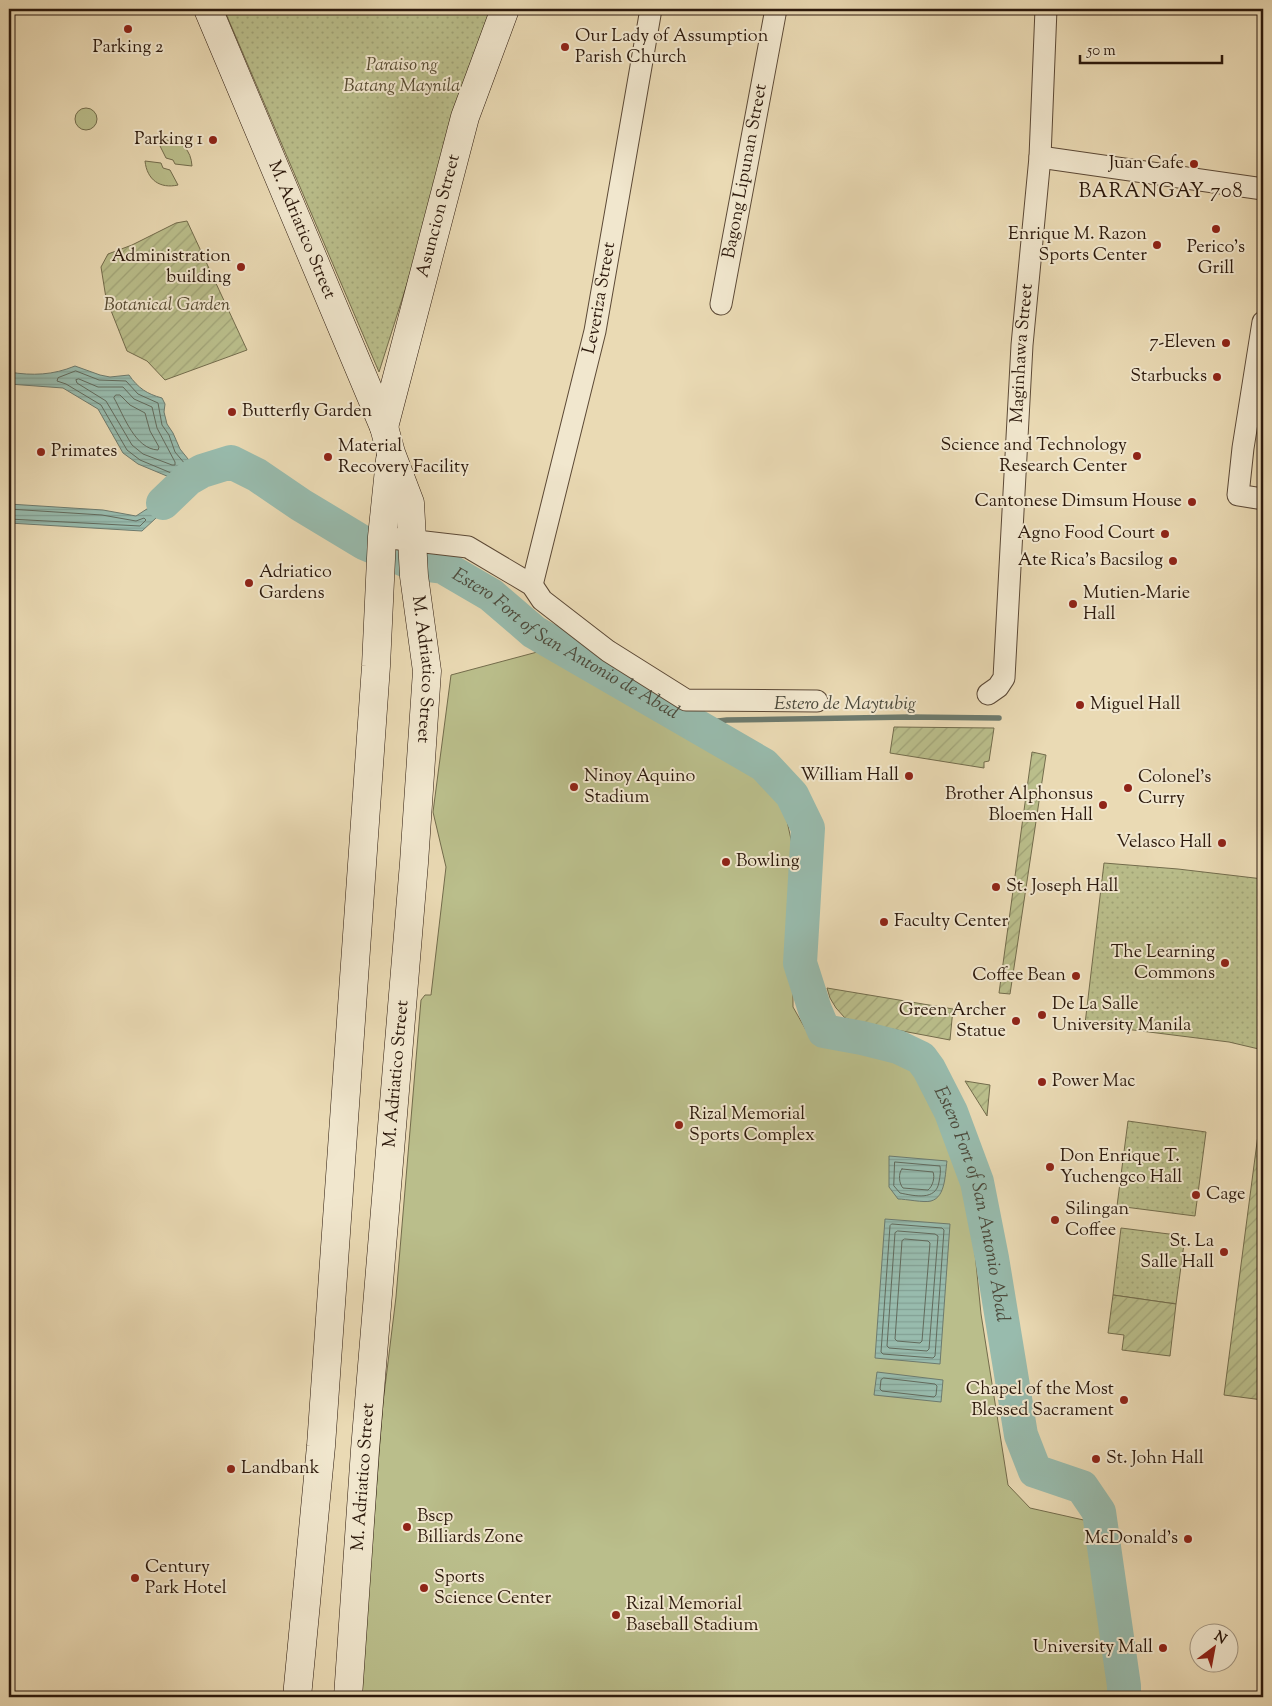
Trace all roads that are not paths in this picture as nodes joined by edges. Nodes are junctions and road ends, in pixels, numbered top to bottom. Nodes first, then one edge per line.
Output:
1 (208, 9) edge
2 (505, 9) edge
3 (651, 9) edge
4 (776, 9) edge
5 (1046, 9) edge
6 (1040, 157) junction
7 (1263, 189) edge
8 (721, 304) dead end
9 (1263, 322) edge
10 (384, 427) junction
11 (391, 453) junction
12 (1263, 499) edge
13 (412, 544) junction
14 (381, 547) junction
15 (532, 585) junction
16 (988, 694) dead end
17 (817, 701) dead end
18 (297, 1697) edge
19 (348, 1697) edge

1 - 10 street, M. Adriatico Street
2 - 10 street, Asuncion Street
3 - 15 street, Leveriza Street
4 - 8 street, Bagong Lipunan Street
5 - 6 street, Maginhawa Street
6 - 7 street
6 - 16 street, Maginhawa Street
9 - 12 street
10 - 11 street, M. Adriatico Street
11 - 13 street, M. Adriatico Street
11 - 14 street, M. Adriatico Street
13 - 14 street
13 - 15 street
13 - 19 street, M. Adriatico Street
14 - 18 street, M. Adriatico Street
15 - 17 street

